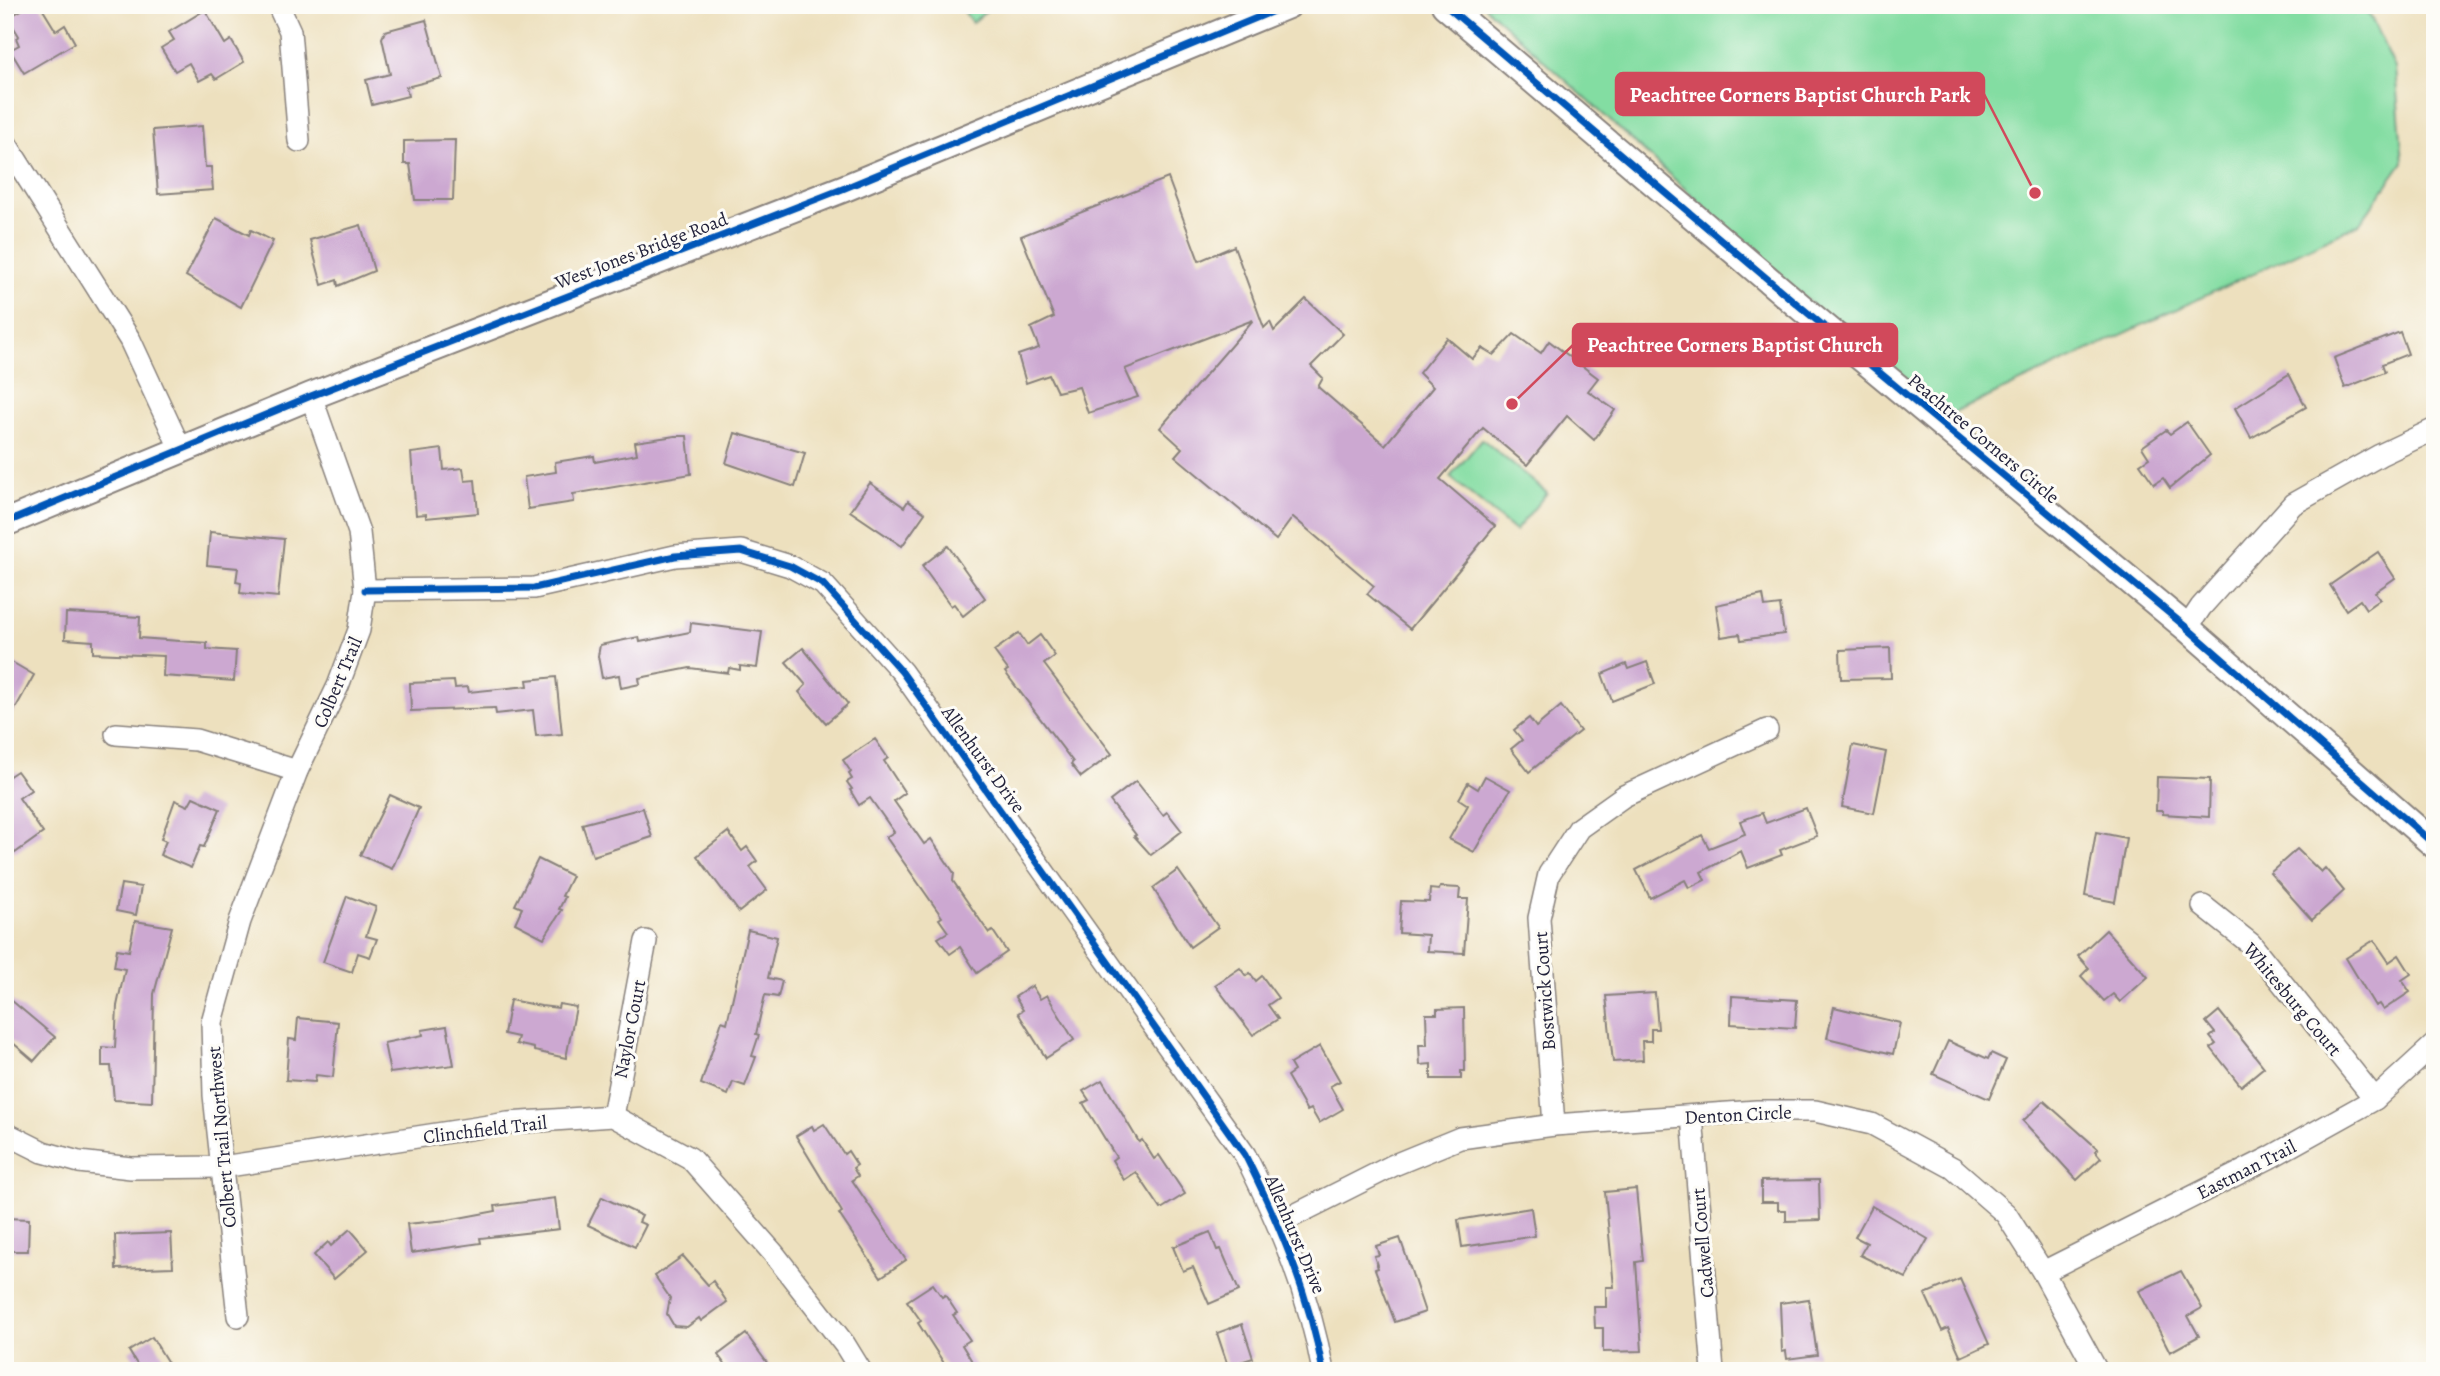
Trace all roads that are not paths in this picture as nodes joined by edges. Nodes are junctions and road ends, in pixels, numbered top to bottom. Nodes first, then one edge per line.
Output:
1 (278, 5) edge
2 (1445, 5) edge
3 (1276, 9) edge
4 (299, 141) dead end
5 (5, 142) edge
6 (311, 396) junction
7 (2435, 429) edge
8 (181, 450) junction
9 (5, 523) edge
10 (365, 590) junction
11 (2187, 628) junction
12 (1767, 730) dead end
13 (116, 734) dead end
14 (298, 771) junction
15 (271, 842) joint
16 (2435, 845) edge
17 (2203, 906) dead end
18 (646, 941) dead end
19 (2435, 1044) edge
20 (2375, 1100) junction
21 (613, 1116) junction
22 (1692, 1116) junction
23 (1554, 1125) junction
24 (5, 1133) edge
25 (222, 1167) junction
26 (1279, 1223) junction
27 (2043, 1272) junction
28 (238, 1315) dead end
29 (861, 1371) edge
30 (1323, 1371) edge
31 (1713, 1371) edge
32 (2097, 1371) edge

1 - 4 street
2 - 11 street, Peachtree Corners Circle
3 - 6 street, West Jones Bridge Road
5 - 8 street
6 - 8 street, West Jones Bridge Road
6 - 10 street, Colbert Trail
7 - 11 street
8 - 9 street, West Jones Bridge Road
10 - 14 street, Colbert Trail
10 - 26 street, Allenhurst Drive
11 - 16 street, Peachtree Corners Circle
12 - 23 street, Bostwick Court
13 - 14 street
14 - 15 street, Colbert Trail
15 - 25 street, Colbert Trail Northwest
17 - 20 street, Whitesburg Court
18 - 21 street, Naylor Court
19 - 20 street, Eastman Trail
20 - 27 street, Eastman Trail
21 - 25 street, Clinchfield Trail
21 - 29 street
22 - 23 street, Denton Circle
22 - 27 street, Denton Circle
22 - 31 street, Cadwell Court
23 - 26 street, Denton Circle
24 - 25 street, Clinchfield Trail
25 - 28 street, Colbert Trail Northwest
26 - 30 street, Allenhurst Drive
27 - 32 street, Denton Circle

